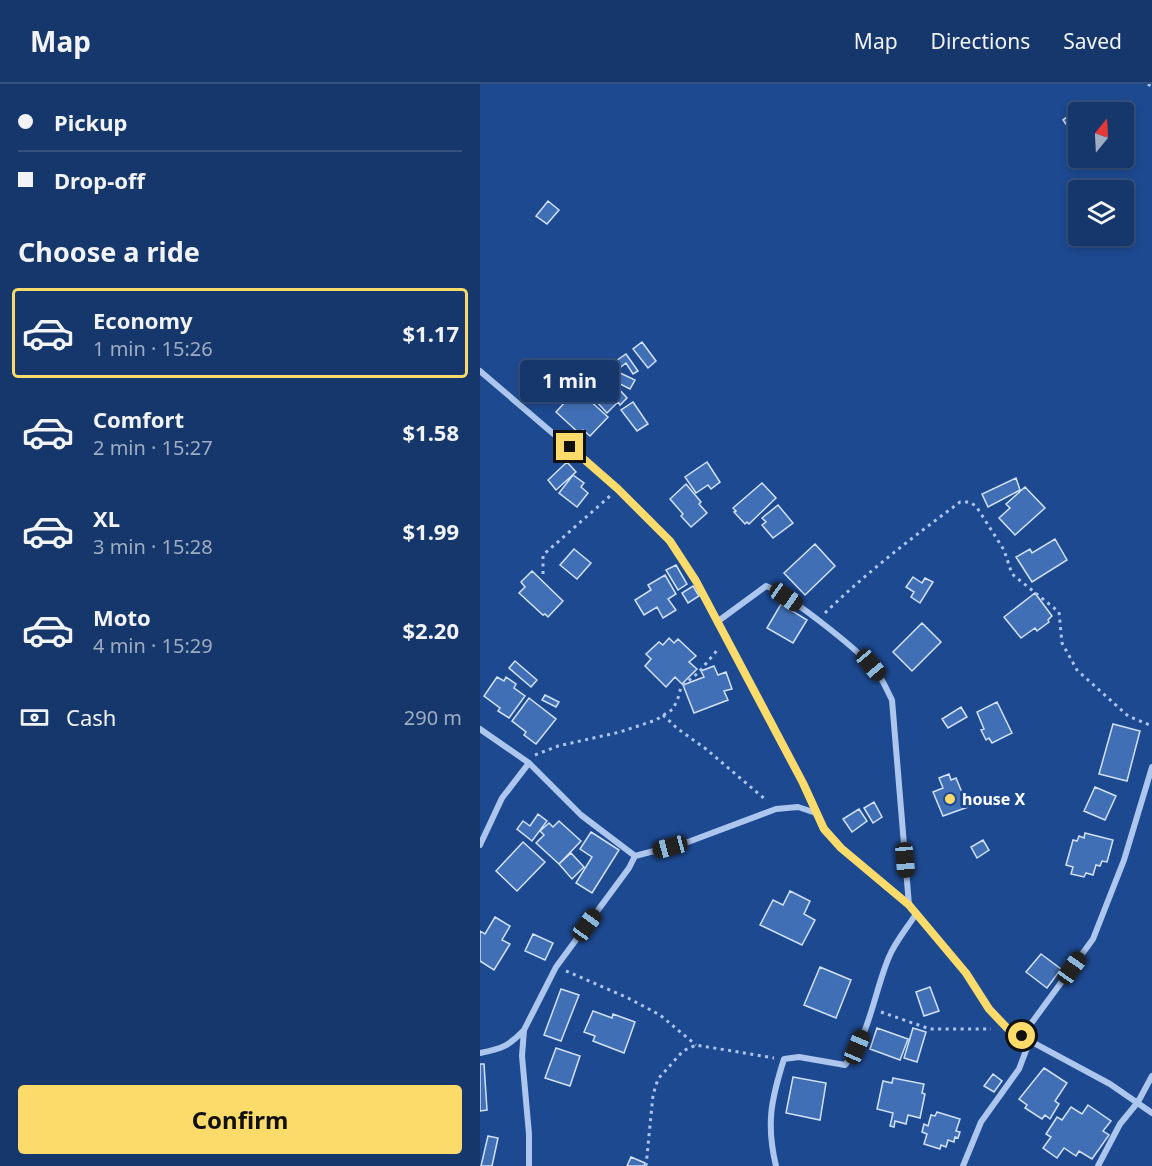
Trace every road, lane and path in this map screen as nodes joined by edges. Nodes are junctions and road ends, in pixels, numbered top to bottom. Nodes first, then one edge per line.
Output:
1 (1148, 84) edge
2 (1152, 87) edge
3 (480, 371) edge
4 (618, 489) junction
5 (543, 574) dead end
6 (817, 621) junction
7 (717, 622) junction
8 (726, 640) junction
9 (663, 715) junction
10 (1152, 726) edge
11 (480, 729) edge
12 (526, 761) junction
13 (1152, 767) edge
14 (776, 809) junction
15 (816, 813) junction
16 (480, 845) edge
17 (635, 856) junction
18 (909, 905) junction
19 (916, 914) junction
20 (556, 967) junction
21 (872, 1009) junction
22 (1008, 1029) junction
23 (524, 1030) junction
24 (1022, 1036) junction
25 (1030, 1040) junction
26 (696, 1045) junction
27 (480, 1053) edge
28 (784, 1059) junction
29 (1152, 1076) edge
30 (1138, 1102) junction
31 (1152, 1113) edge
32 (529, 1166) edge
33 (646, 1166) edge
34 (776, 1166) edge
35 (963, 1166) edge
36 (1098, 1166) edge

1 - 2 path
3 - 4 street
4 - 5 path
4 - 7 street
6 - 7 street
6 - 10 path
6 - 18 street
7 - 8 street
8 - 9 path
8 - 15 street
9 - 12 path
9 - 14 path
11 - 12 street
12 - 16 street
12 - 17 street
13 - 24 street
14 - 15 street
14 - 17 street
15 - 18 street
17 - 20 street
18 - 19 street
19 - 21 street
19 - 22 street
20 - 23 street
20 - 26 path
21 - 22 path
21 - 28 street
22 - 24 street
23 - 27 street
23 - 32 street
24 - 25 street
25 - 30 street
25 - 35 street
26 - 28 path
26 - 33 path
28 - 34 street
29 - 30 street
30 - 31 street
30 - 36 street

